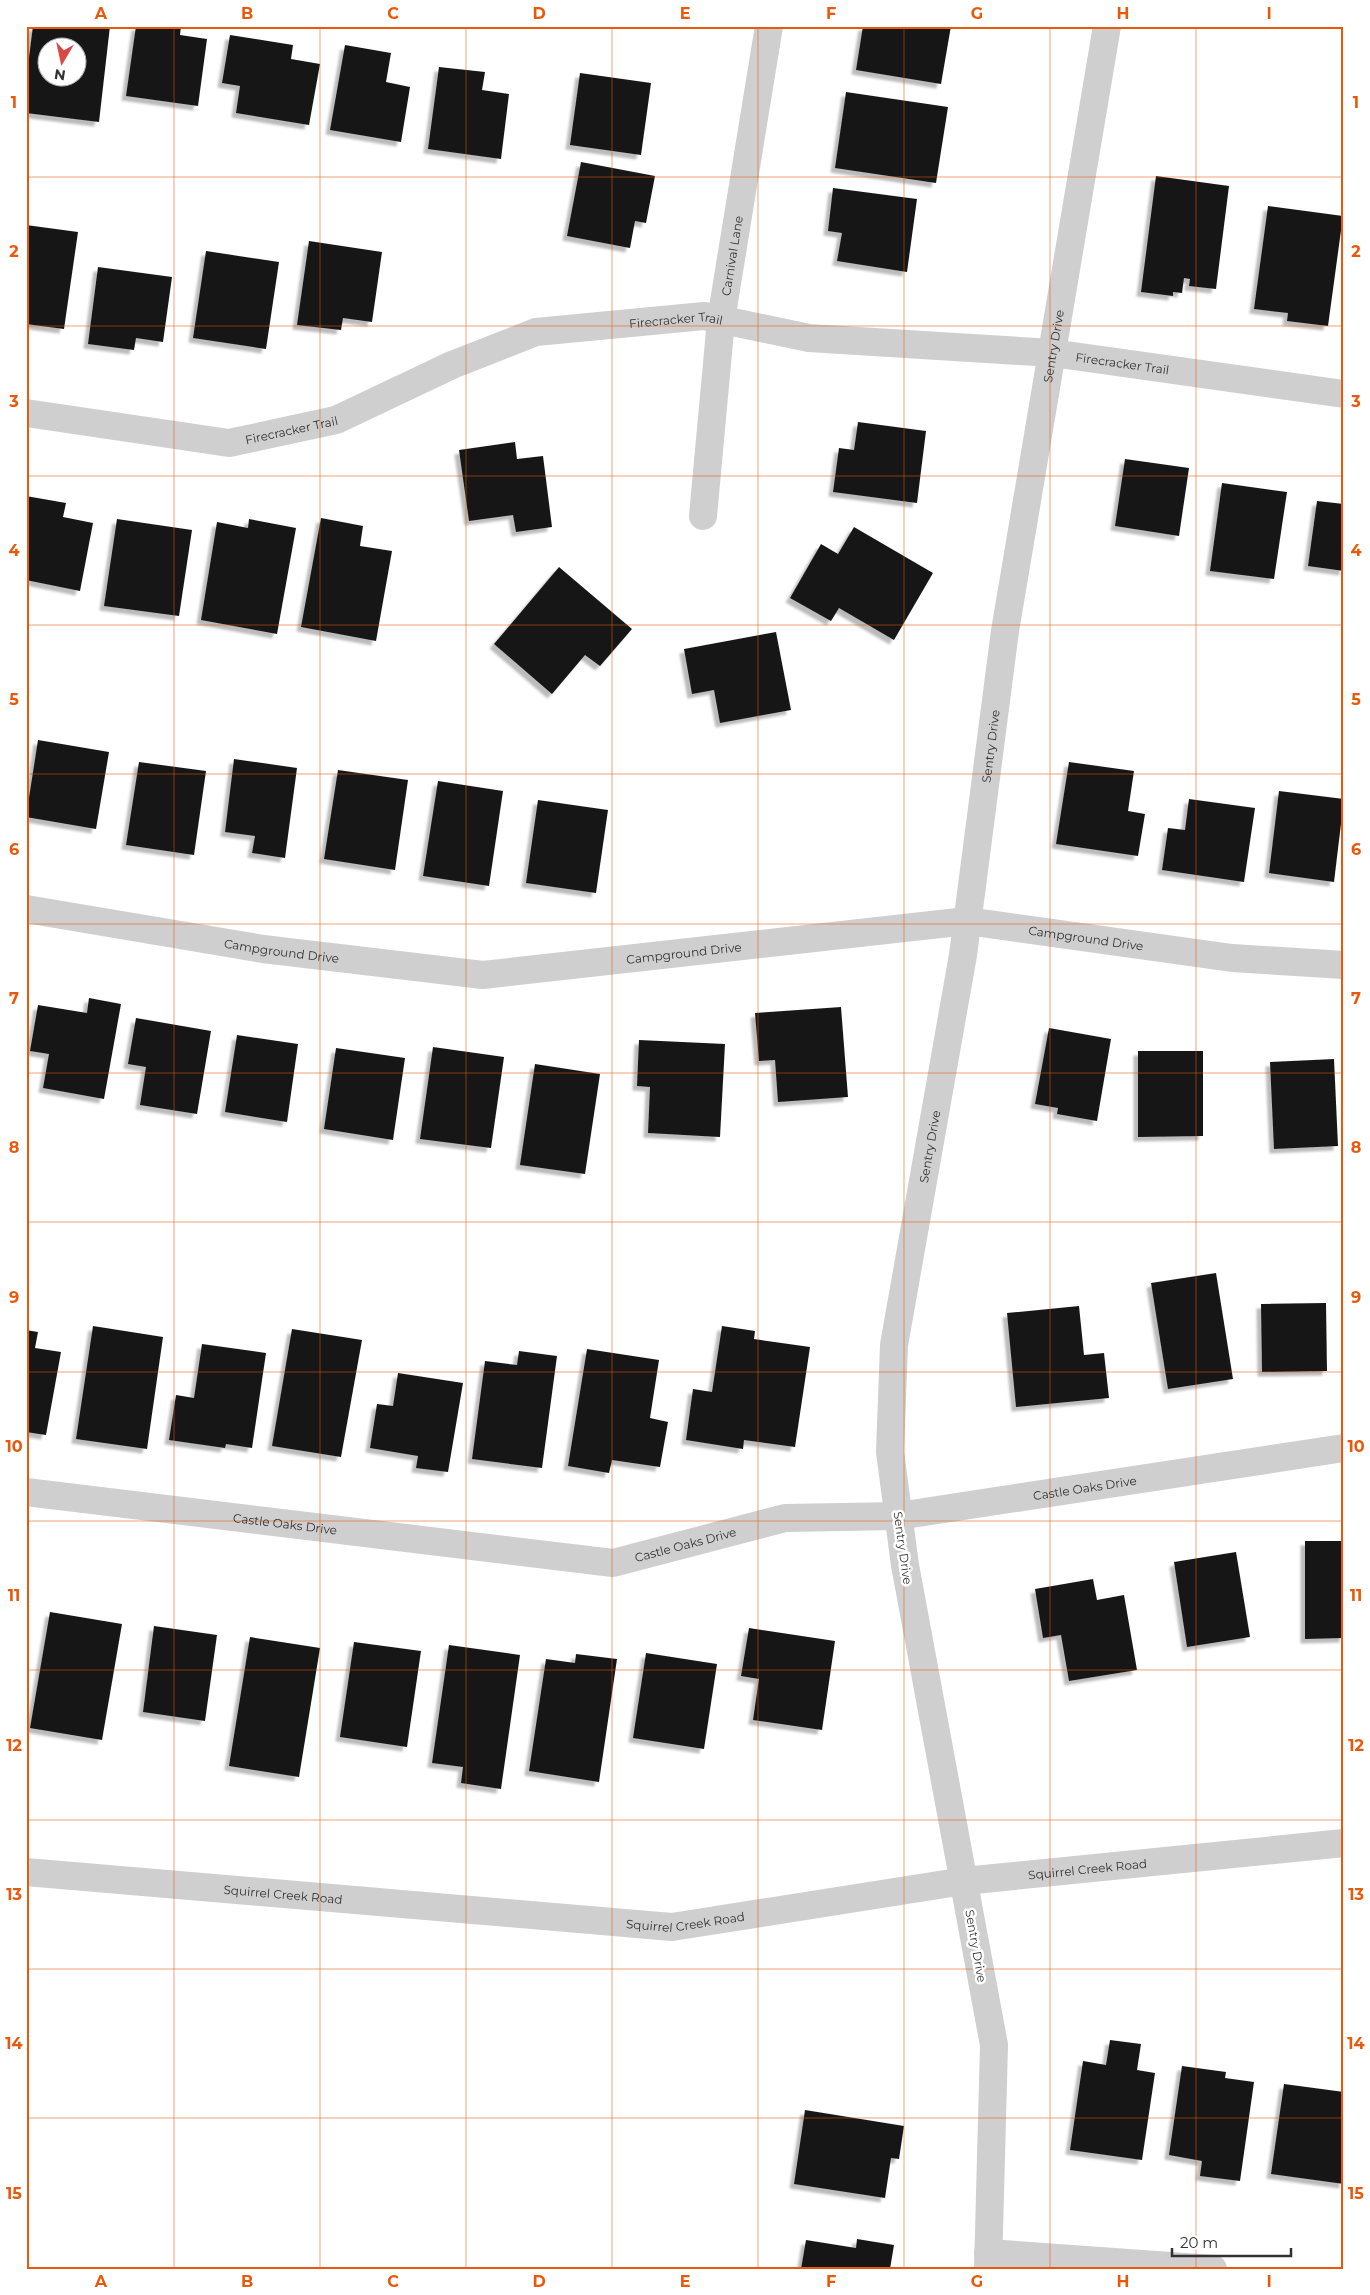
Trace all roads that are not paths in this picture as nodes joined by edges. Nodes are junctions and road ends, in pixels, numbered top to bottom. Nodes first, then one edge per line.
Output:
1 (769, 26) edge
2 (1107, 26) edge
3 (721, 320) junction
4 (1052, 353) junction
5 (1344, 394) edge
6 (26, 413) edge
7 (703, 516) dead end
8 (26, 909) edge
9 (967, 921) junction
10 (1344, 965) edge
11 (1344, 1448) edge
12 (26, 1492) edge
13 (898, 1516) junction
14 (1344, 1843) edge
15 (26, 1872) edge
16 (964, 1881) junction
17 (988, 2261) edge
18 (1213, 2269) edge

1 - 3 street, Carnival Lane
2 - 4 street, Sentry Drive
3 - 4 street, Firecracker Trail
3 - 6 street, Firecracker Trail
3 - 7 street, Carnival Lane
4 - 5 street, Firecracker Trail
4 - 9 street, Sentry Drive
8 - 9 street, Campground Drive
9 - 10 street, Campground Drive
9 - 13 street, Sentry Drive
11 - 13 street, Castle Oaks Drive
12 - 13 street, Castle Oaks Drive
13 - 16 street, Sentry Drive
14 - 16 street, Squirrel Creek Road
15 - 16 street, Squirrel Creek Road
16 - 17 street, Sentry Drive
17 - 18 street

